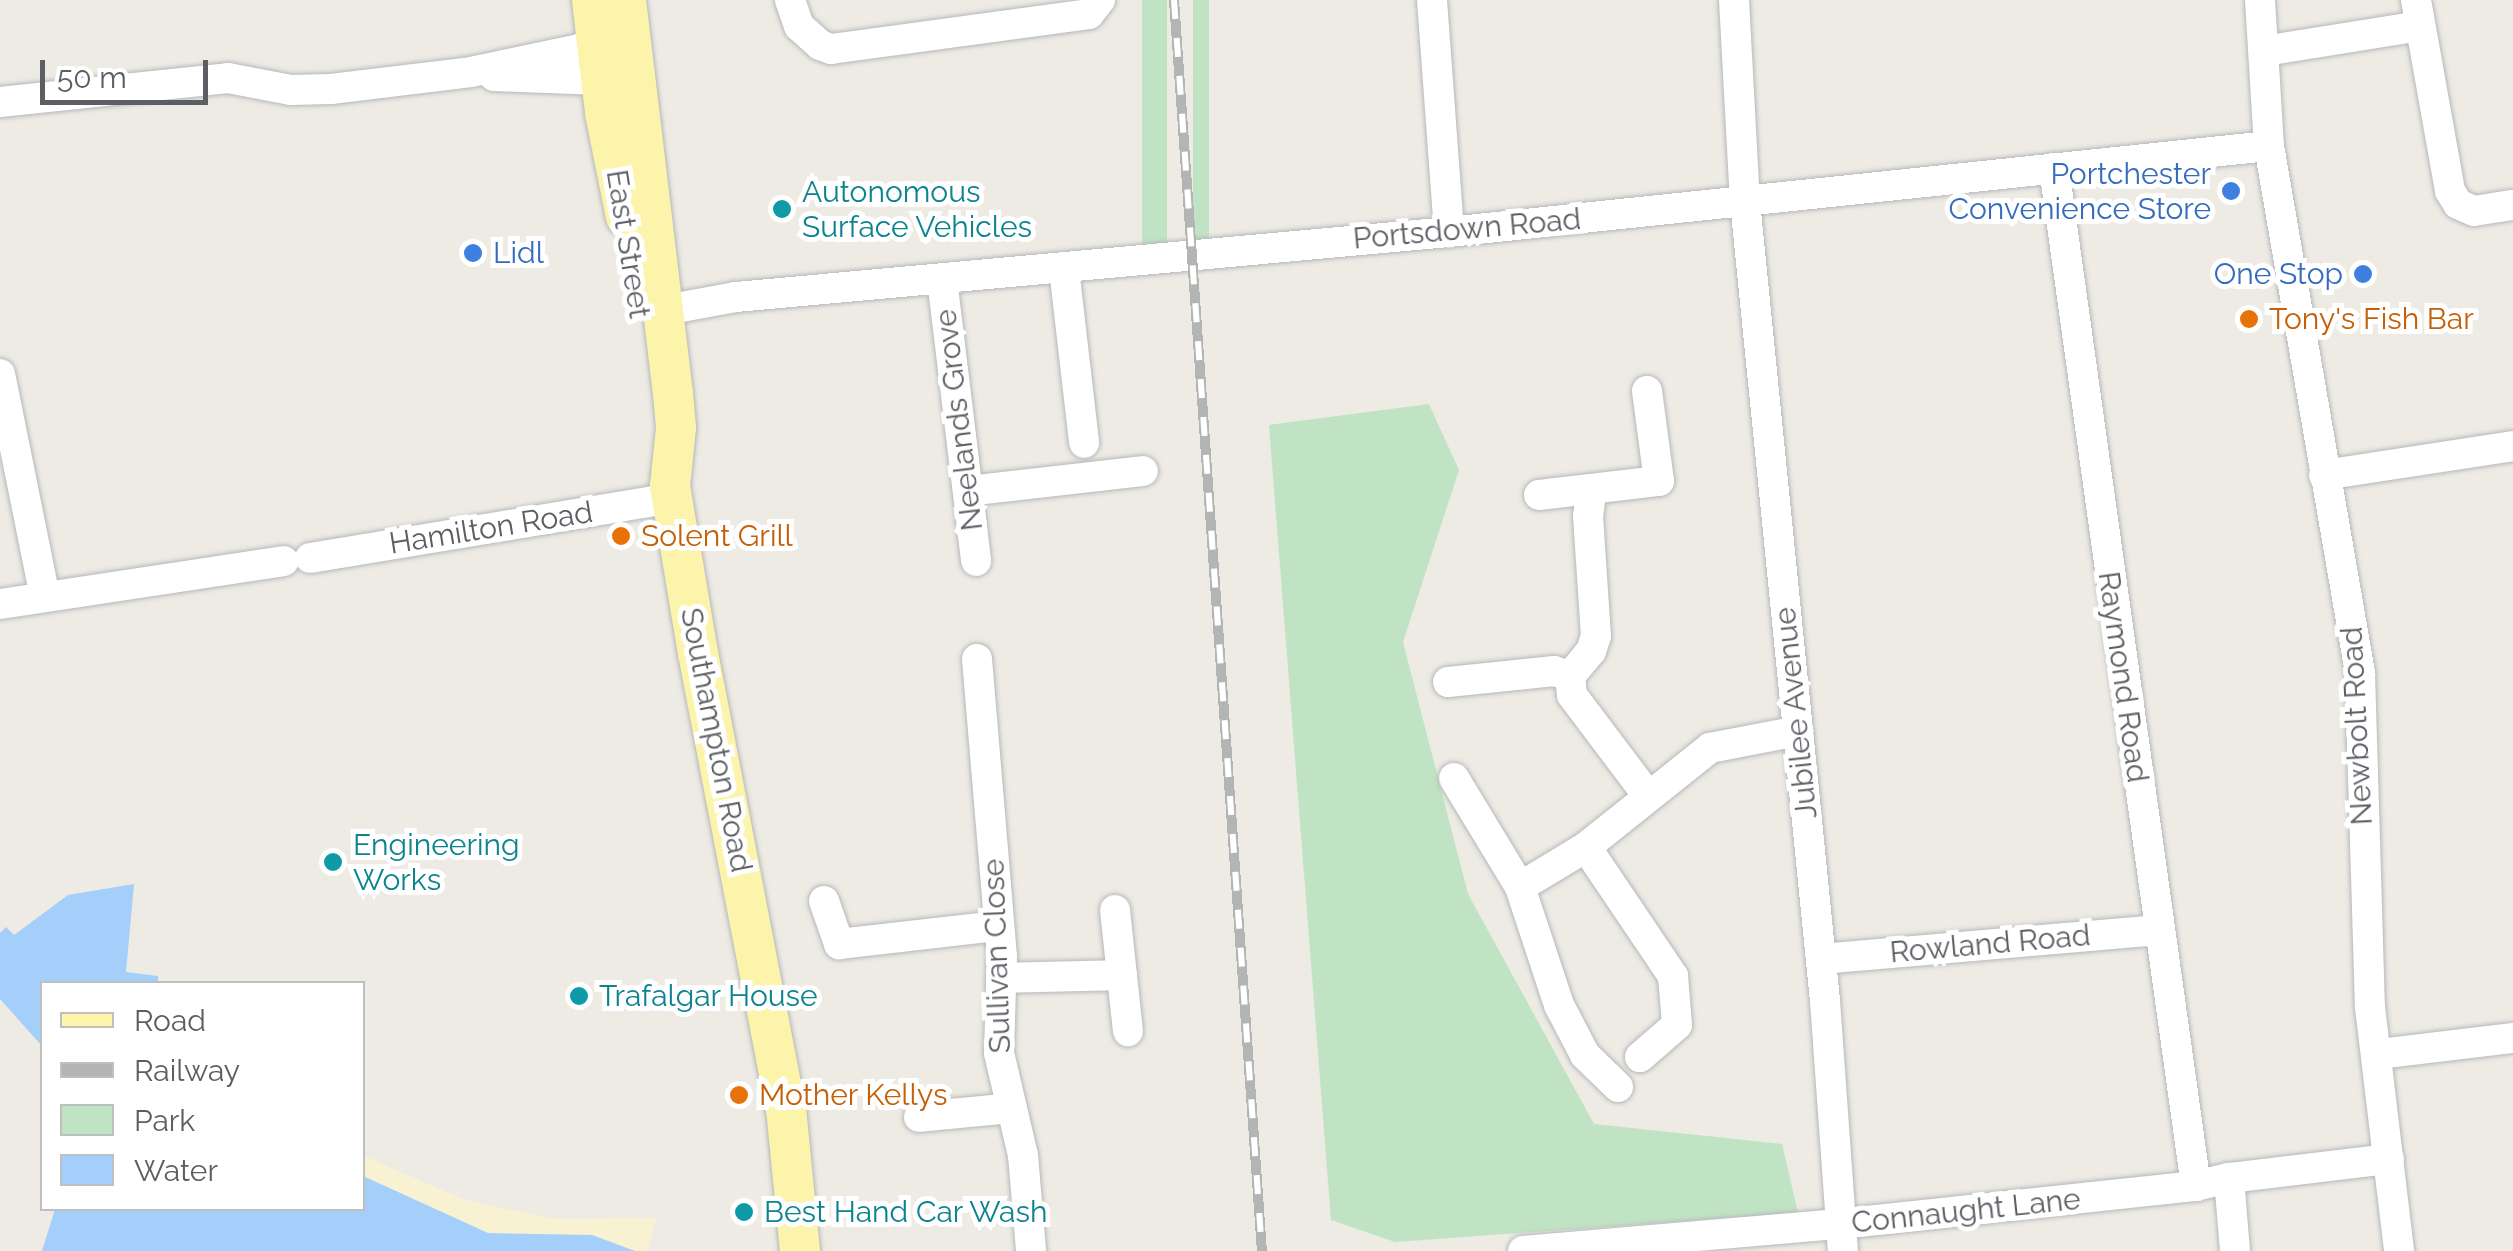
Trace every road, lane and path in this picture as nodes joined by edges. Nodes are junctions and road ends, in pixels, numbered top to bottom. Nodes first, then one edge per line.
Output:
1 (592, 0) edge
2 (626, 0) edge
3 (790, 0) edge
4 (1100, 0) edge
5 (1432, 0) edge
6 (1734, 0) edge
7 (2260, 0) edge
8 (2418, 13) edge
9 (2264, 51) junction
10 (617, 62) junction
11 (0, 102) edge
12 (2269, 146) junction
13 (2054, 168) junction
14 (1745, 202) junction
15 (2513, 204) edge
16 (652, 228) joint
17 (1449, 232) junction
18 (1064, 268) junction
19 (942, 279) junction
20 (665, 310) junction
21 (0, 374) edge
22 (1647, 391) dead end
23 (1084, 443) dead end
24 (2513, 446) edge
25 (1143, 471) dead end
26 (2324, 476) junction
27 (968, 491) junction
28 (671, 492) junction
29 (1591, 492) junction
30 (1538, 496) dead end
31 (976, 561) dead end
32 (45, 597) junction
33 (0, 604) edge
34 (978, 659) dead end
35 (1570, 676) junction
36 (1448, 682) dead end
37 (1798, 731) junction
38 (1454, 778) dead end
39 (1648, 796) junction
40 (1586, 847) junction
41 (1520, 887) junction
42 (824, 901) dead end
43 (1115, 910) dead end
44 (998, 926) junction
45 (2159, 930) junction
46 (1820, 958) junction
47 (1122, 975) junction
48 (1001, 978) junction
49 (1128, 1031) dead end
50 (2513, 1038) edge
51 (2378, 1054) junction
52 (1640, 1057) dead end
53 (1618, 1087) dead end
54 (1012, 1108) junction
55 (918, 1117) dead end
56 (2388, 1160) junction
57 (2229, 1178) junction
58 (2196, 1186) junction
59 (1841, 1238) edge
60 (800, 1251) edge
61 (1031, 1251) edge
62 (1523, 1251) edge
63 (2235, 1251) edge
64 (2399, 1251) edge

1 - 10 main road, East Street
2 - 10 main road, East Street
3 - 4 street
5 - 17 street
6 - 14 street, Jubilee Avenue
7 - 9 street, Newbolt Road
8 - 9 street
8 - 15 street
9 - 12 street, Newbolt Road
10 - 11 street
10 - 16 main road, East Street
10 - 28 main road, East Street
12 - 13 street, Portsdown Road
12 - 26 street, Newbolt Road
13 - 14 street, Portsdown Road
13 - 45 street, Raymond Road
14 - 17 street, Portsdown Road
14 - 37 street, Jubilee Avenue
16 - 20 main road, Southampton Road
17 - 18 street, Portsdown Road
18 - 19 street, Portsdown Road
18 - 23 street
19 - 20 street, Portsdown Road
19 - 27 street, Neelands Grove
20 - 28 main road, Southampton Road
21 - 32 street
22 - 29 street
24 - 26 street
25 - 27 street
26 - 51 street, Newbolt Road
27 - 31 street, Neelands Grove
28 - 32 street, Hamilton Road
28 - 60 main road, Southampton Road
29 - 30 street
29 - 35 street
32 - 33 street, Hamilton Road
34 - 44 street, Sullivan Close
35 - 36 street
35 - 39 street
37 - 39 street
37 - 46 street, Jubilee Avenue
38 - 41 street
39 - 40 street
40 - 41 street
40 - 52 street
41 - 53 street
42 - 44 street
43 - 47 street
44 - 48 street, Sullivan Close
45 - 46 street, Rowland Road
45 - 58 street, Raymond Road
46 - 59 street, Jubilee Avenue
47 - 48 street
47 - 49 street
48 - 54 street, Sullivan Close
50 - 51 street
51 - 56 street, Newbolt Road
54 - 55 street
54 - 61 street, Sullivan Close
56 - 57 street, Connaught Lane
56 - 64 street, Newbolt Road
57 - 58 street, Connaught Lane
57 - 63 street
58 - 59 street, Connaught Lane
59 - 62 street, Connaught Lane

